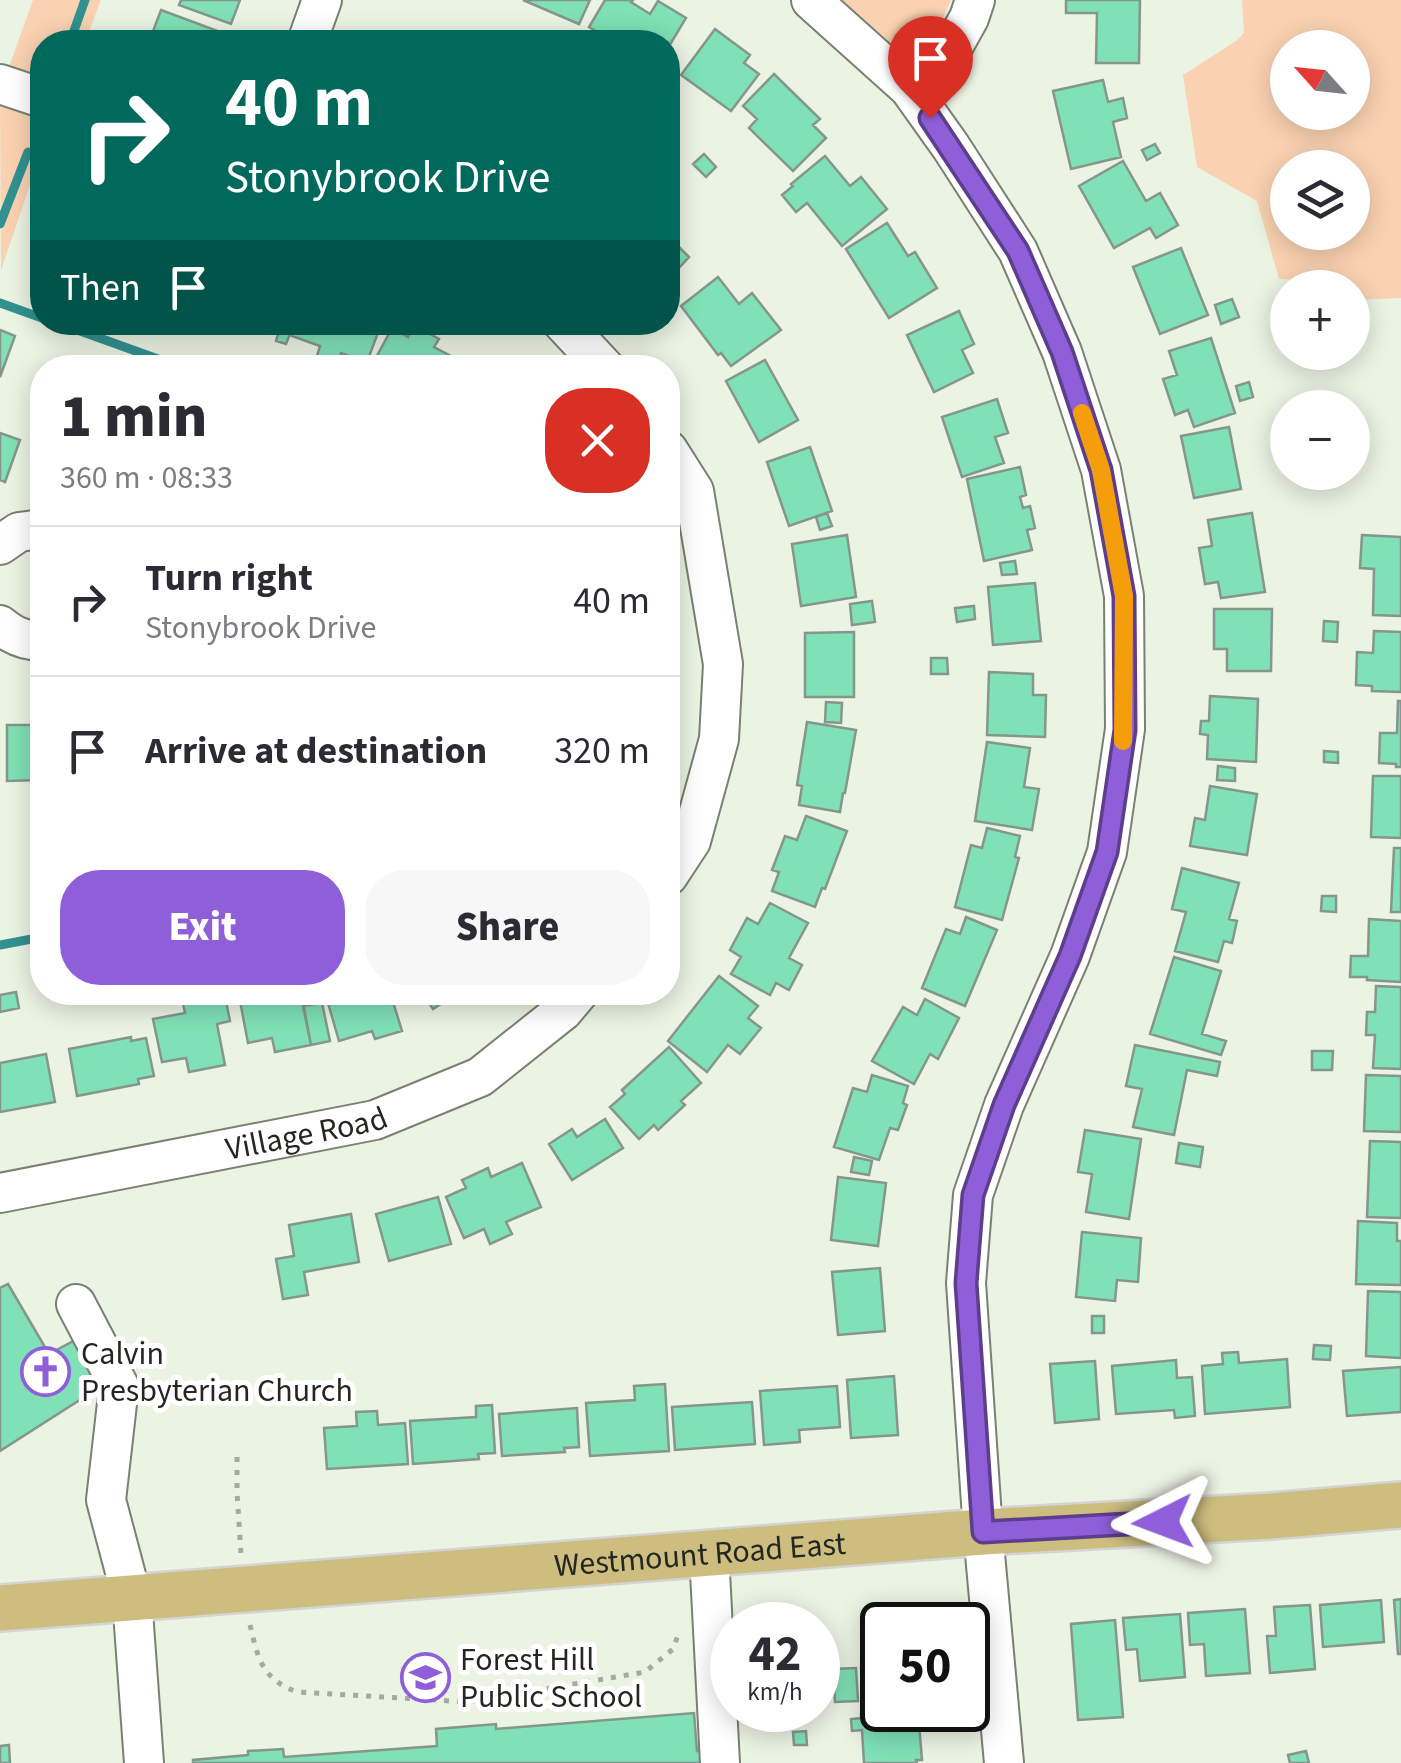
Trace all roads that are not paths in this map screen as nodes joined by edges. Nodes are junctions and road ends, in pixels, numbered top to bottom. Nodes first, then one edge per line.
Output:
1 (322, 0) edge
2 (811, 0) edge
3 (975, 0) edge
4 (311, 30) edge
5 (0, 84) edge
6 (909, 88) junction
7 (30, 94) edge
8 (574, 335) edge
9 (594, 355) edge
10 (680, 469) edge
11 (30, 530) edge
12 (0, 544) edge
13 (0, 625) edge
14 (30, 641) edge
15 (680, 858) edge
16 (568, 1005) edge
17 (0, 1192) edge
18 (76, 1304) dead end
19 (1401, 1505) edge
20 (983, 1532) junction
21 (710, 1553) junction
22 (132, 1598) junction
23 (0, 1608) edge
24 (144, 1763) edge
25 (720, 1763) edge
26 (1004, 1763) edge

1 - 4 street
2 - 6 street
3 - 6 street
5 - 7 street
6 - 20 street
8 - 9 street
10 - 15 street
11 - 12 street
13 - 14 street
16 - 17 street, Village Road
18 - 22 street
19 - 20 main road, Westmount Road East
20 - 21 main road, Westmount Road East
20 - 26 street
21 - 22 main road, Westmount Road East
21 - 25 street
22 - 23 main road, Westmount Road East
22 - 24 street

